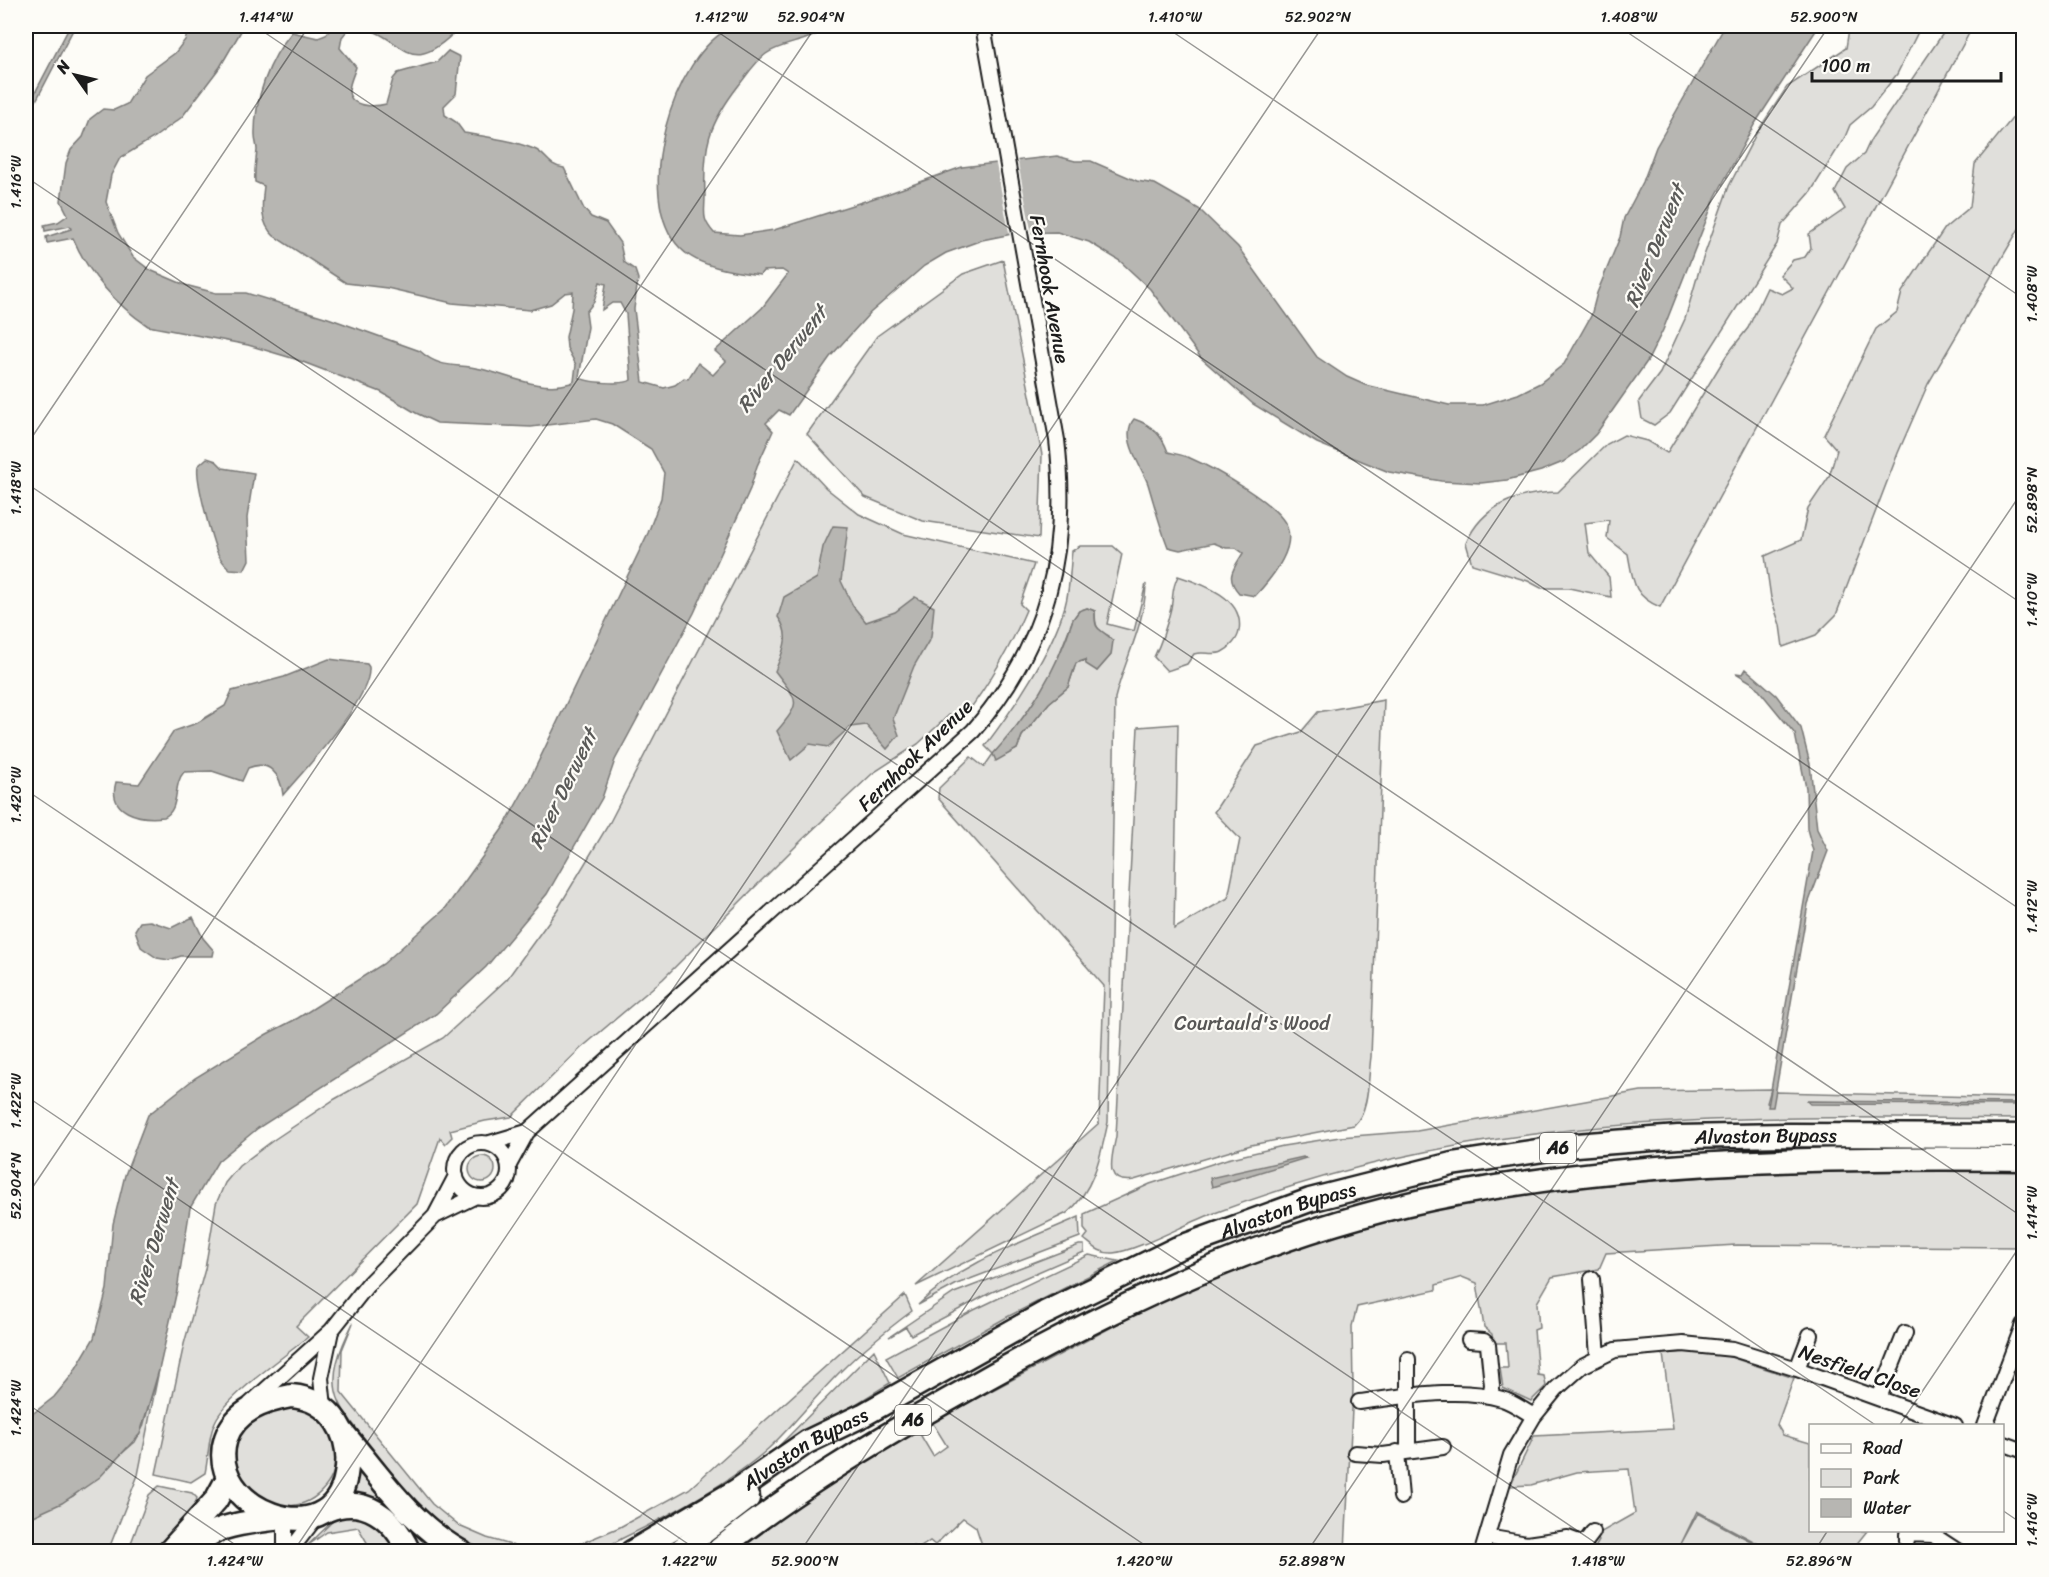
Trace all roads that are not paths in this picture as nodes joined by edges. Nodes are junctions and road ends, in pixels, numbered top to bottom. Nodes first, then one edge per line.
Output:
1 (983, 26) edge
2 (527, 1132) junction
3 (2024, 1136) edge
4 (490, 1143) junction
5 (2024, 1159) edge
6 (508, 1165) junction
7 (456, 1176) junction
8 (474, 1197) junction
9 (435, 1216) junction
10 (1592, 1279) dead end
11 (2024, 1325) edge
12 (331, 1331) junction
13 (1905, 1334) dead end
14 (1809, 1335) dead end
15 (1469, 1340) dead end
16 (1886, 1344) dead end
17 (1899, 1350) junction
18 (1598, 1356) junction
19 (1408, 1359) dead end
20 (1797, 1369) junction
21 (1407, 1396) junction
22 (1490, 1396) junction
23 (1879, 1398) junction
24 (1359, 1402) dead end
25 (324, 1407) junction
26 (243, 1412) junction
27 (863, 1415) junction
28 (1534, 1416) junction
29 (1952, 1424) edge
30 (1985, 1424) edge
31 (344, 1434) junction
32 (2004, 1444) edge
33 (1443, 1447) dead end
34 (1403, 1451) junction
35 (2024, 1451) edge
36 (1355, 1453) dead end
37 (228, 1478) junction
38 (1401, 1497) dead end
39 (322, 1513) junction
40 (284, 1518) junction
41 (1593, 1532) dead end
42 (1487, 1537) junction
43 (1907, 1541) dead end
44 (1585, 1547) edge
45 (169, 1551) edge
46 (188, 1551) edge
47 (287, 1551) edge
48 (409, 1551) edge
49 (461, 1551) edge
50 (632, 1551) edge
51 (678, 1551) edge
52 (716, 1551) edge
53 (1482, 1551) edge
54 (1959, 1551) edge

1 - 2 street, Fernhook Avenue
2 - 4 street, Fernhook Avenue
2 - 6 street, Fernhook Avenue
3 - 27 highway, Alvaston Bypass / A6
4 - 6 street
4 - 7 street, Fernhook Avenue
5 - 52 highway, Alvaston Bypass / A6
6 - 8 street, Fernhook Avenue
7 - 8 street
7 - 9 street, Fernhook Avenue
8 - 9 street, Fernhook Avenue
9 - 12 street, Fernhook Avenue
10 - 18 street
11 - 30 street
12 - 25 street, Fernhook Avenue
12 - 26 street, Fernhook Avenue
13 - 17 street
14 - 20 street
15 - 22 street
16 - 17 street
17 - 23 street
18 - 20 street, Nesfield Close
18 - 28 street
19 - 21 street
20 - 23 street, Nesfield Close
21 - 22 street
21 - 24 street
21 - 34 street
22 - 28 street
23 - 29 street, Nesfield Close
25 - 26 highway
25 - 31 highway
26 - 37 highway
27 - 50 highway, Alvaston Bypass / A6
27 - 51 highway
28 - 42 street
31 - 39 highway
31 - 49 highway
32 - 35 street
33 - 34 street
34 - 36 street
34 - 38 street
37 - 40 highway
37 - 45 highway
39 - 40 highway
39 - 47 street
39 - 48 highway
40 - 46 highway
40 - 47 street
41 - 44 street
42 - 44 street
42 - 53 street
43 - 54 street

